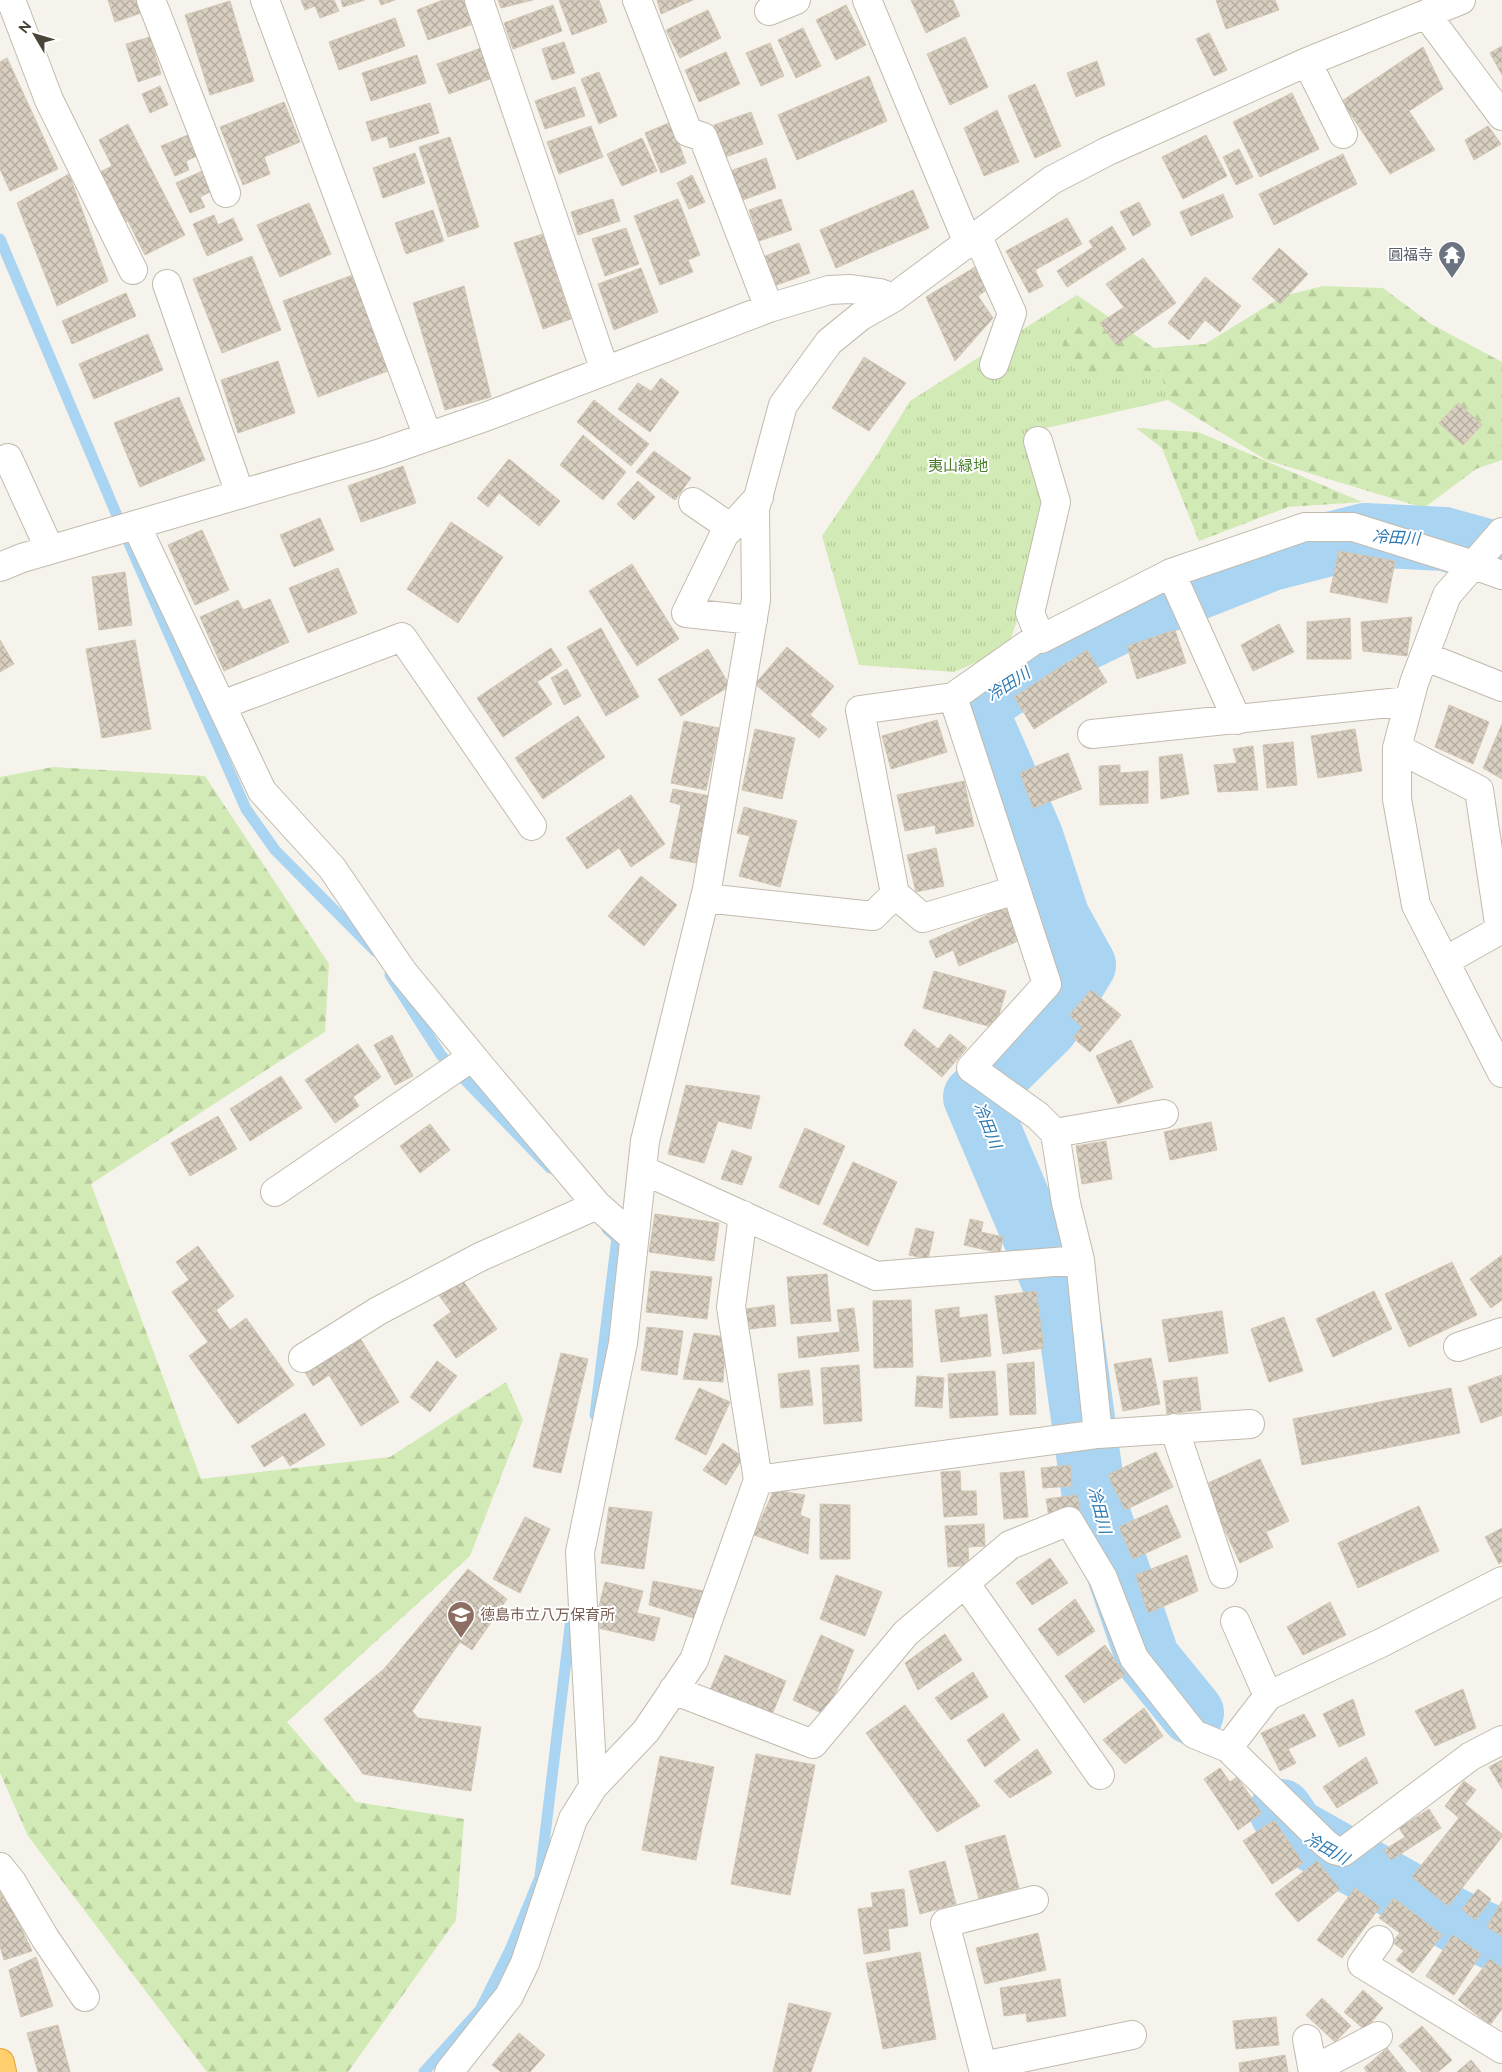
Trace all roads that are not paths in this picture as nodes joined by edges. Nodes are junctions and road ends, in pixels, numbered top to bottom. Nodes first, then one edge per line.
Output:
1 (10, 0) edge
2 (151, 0) edge
3 (265, 0) edge
4 (479, 0) edge
5 (637, 0) edge
6 (796, 0) edge
7 (867, 0) edge
8 (1461, 0) edge
9 (769, 11) dead end
10 (1426, 14) junction
11 (1307, 62) junction
12 (1502, 116) edge
13 (1343, 134) dead end
14 (226, 193) dead end
15 (973, 239) junction
16 (133, 270) dead end
17 (167, 284) dead end
18 (894, 298) junction
19 (769, 308) junction
20 (994, 365) dead end
21 (605, 371) junction
22 (428, 437) junction
23 (1038, 441) dead end
24 (8, 458) dead end
25 (240, 494) junction
26 (759, 497) junction
27 (693, 502) dead end
28 (136, 525) junction
29 (730, 528) junction
30 (1502, 532) edge
31 (50, 550) junction
32 (1474, 565) junction
33 (0, 567) edge
34 (1171, 573) junction
35 (1502, 575) edge
36 (753, 620) junction
37 (1040, 636) junction
38 (1424, 656) junction
39 (1502, 687) edge
40 (954, 697) junction
41 (1409, 701) junction
42 (222, 705) junction
43 (1237, 720) junction
44 (1092, 734) dead end
45 (1397, 748) junction
46 (532, 826) dead end
47 (1016, 890) junction
48 (895, 894) junction
49 (705, 898) junction
50 (1445, 961) junction
51 (472, 1057) junction
52 (1502, 1073) edge
53 (1164, 1114) dead end
54 (1055, 1133) junction
55 (643, 1170) junction
56 (275, 1192) dead end
57 (597, 1205) junction
58 (743, 1215) junction
59 (633, 1237) junction
60 (1080, 1260) junction
61 (1502, 1332) edge
62 (1458, 1347) dead end
63 (302, 1358) dead end
64 (1250, 1424) dead end
65 (1174, 1428) junction
66 (1098, 1434) junction
67 (758, 1480) junction
68 (1223, 1574) dead end
69 (1502, 1581) edge
70 (965, 1584) junction
71 (1235, 1621) dead end
72 (673, 1690) junction
73 (1268, 1696) junction
74 (1502, 1740) edge
75 (1228, 1748) junction
76 (1100, 1775) dead end
77 (593, 1787) junction
78 (0, 1867) edge
79 (1034, 1900) dead end
80 (1379, 1940) dead end
81 (85, 1998) dead end
82 (1132, 2035) dead end
83 (1378, 2036) dead end
84 (1307, 2039) dead end
85 (1502, 2049) edge
86 (0, 2063) edge
87 (983, 2069) edge
88 (1313, 2071) edge
89 (2, 2072) edge
90 (449, 2072) edge

1 - 16 street
2 - 14 street
3 - 22 street
4 - 21 street
5 - 19 street
6 - 9 street
7 - 15 street
8 - 10 street
10 - 11 street
10 - 12 street
11 - 13 street
11 - 15 street
15 - 18 street
15 - 20 street
17 - 25 street
18 - 19 street
18 - 26 street
19 - 21 street
21 - 22 street
22 - 25 street
23 - 37 street
24 - 31 street
25 - 28 street
26 - 29 street
26 - 36 street
27 - 29 street
28 - 31 street
28 - 42 street
29 - 36 street
30 - 32 street
31 - 33 street
32 - 34 street
32 - 35 street
32 - 38 street
34 - 37 street
34 - 43 street
36 - 49 street
37 - 40 street
38 - 39 street
38 - 41 street
40 - 47 street
40 - 48 street
41 - 43 street
41 - 45 street
42 - 46 street
42 - 51 street
43 - 44 street
45 - 50 street
45 - 50 street
47 - 48 street
47 - 54 street
48 - 49 street
49 - 55 street
50 - 52 street
51 - 56 street
51 - 57 street
53 - 54 street
54 - 60 street
55 - 58 street
55 - 59 street
57 - 59 street
57 - 63 street
58 - 60 street
58 - 67 street
59 - 77 street
60 - 66 street
61 - 62 street
64 - 65 street
65 - 66 street
65 - 68 street
66 - 67 street
67 - 72 street
69 - 73 street
70 - 72 street
70 - 75 street
70 - 76 street
71 - 73 street
72 - 77 street
73 - 75 street
74 - 75 street
77 - 90 street
78 - 81 street
79 - 87 street
80 - 85 street
82 - 87 street
83 - 88 street
84 - 88 street
86 - 89 highway

